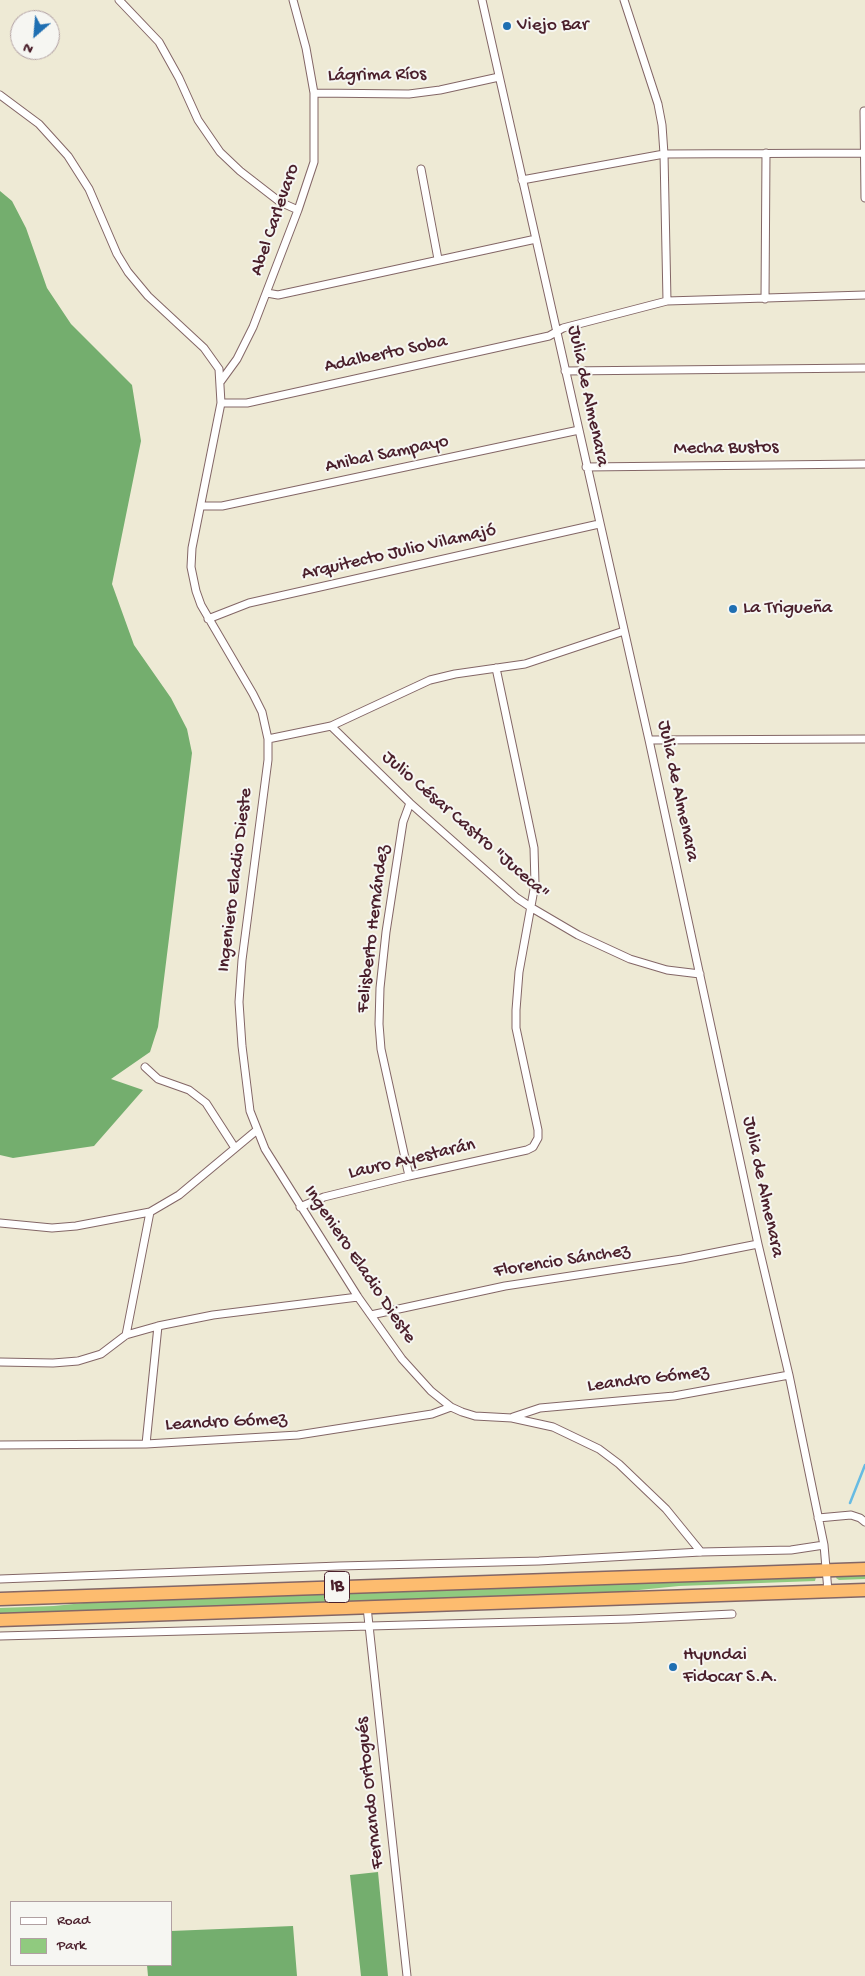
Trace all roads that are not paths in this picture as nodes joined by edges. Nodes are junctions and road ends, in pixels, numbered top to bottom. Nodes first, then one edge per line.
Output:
1 (119, 0) edge
2 (292, 0) edge
3 (482, 0) edge
4 (624, 0) edge
5 (499, 77) junction
6 (314, 93) junction
7 (0, 95) edge
8 (864, 111) edge
9 (766, 153) junction
10 (864, 153) edge
11 (664, 154) junction
12 (421, 169) dead end
13 (522, 180) junction
14 (865, 198) edge
15 (298, 210) junction
16 (536, 239) junction
17 (438, 259) junction
18 (267, 293) junction
19 (865, 294) edge
20 (765, 299) junction
21 (667, 301) junction
22 (556, 332) junction
23 (865, 368) edge
24 (565, 371) junction
25 (221, 381) junction
26 (221, 403) junction
27 (578, 430) junction
28 (865, 464) edge
29 (586, 467) junction
30 (201, 506) junction
31 (599, 524) junction
32 (208, 620) junction
33 (624, 631) junction
34 (496, 668) junction
35 (331, 726) junction
36 (268, 739) junction
37 (865, 739) edge
38 (649, 740) junction
39 (410, 803) junction
40 (532, 908) junction
41 (700, 974) junction
42 (145, 1067) dead end
43 (257, 1130) junction
44 (235, 1148) junction
45 (409, 1176) junction
46 (300, 1207) junction
47 (150, 1212) junction
48 (0, 1223) edge
49 (758, 1244) junction
50 (358, 1297) junction
51 (372, 1315) junction
52 (158, 1326) junction
53 (126, 1335) junction
54 (0, 1362) edge
55 (789, 1375) junction
56 (451, 1407) junction
57 (512, 1418) junction
58 (146, 1444) junction
59 (0, 1445) edge
60 (818, 1518) junction
61 (865, 1522) edge
62 (824, 1545) junction
63 (701, 1552) junction
64 (865, 1569) edge
65 (826, 1570) junction
66 (0, 1579) edge
67 (865, 1590) edge
68 (828, 1591) junction
69 (0, 1598) edge
70 (367, 1607) junction
71 (732, 1614) dead end
72 (0, 1620) edge
73 (371, 1626) junction
74 (0, 1636) edge
75 (407, 1976) edge

1 - 15 street
2 - 6 street, Abel Carlevaro
3 - 5 street, Julia de Almenara
4 - 11 street
5 - 6 street, Lágrima Ríos
5 - 13 street, Julia de Almenara
6 - 15 street, Abel Carlevaro
7 - 25 street, Ingeniero Eladio Dieste
8 - 10 street
9 - 10 street
9 - 11 street
9 - 20 street
10 - 14 street
11 - 13 street
11 - 21 street
12 - 17 street
13 - 16 street, Julia de Almenara
15 - 18 street, Abel Carlevaro
16 - 17 street
16 - 22 street, Julia de Almenara
17 - 18 street
18 - 25 street, Abel Carlevaro
19 - 20 street, Adalberto Soba
20 - 21 street, Adalberto Soba
21 - 22 street, Adalberto Soba
22 - 24 street, Julia de Almenara
22 - 26 street, Adalberto Soba
23 - 24 street
24 - 27 street, Julia de Almenara
25 - 26 street, Ingeniero Eladio Dieste
26 - 30 street, Ingeniero Eladio Dieste
27 - 29 street, Julia de Almenara
27 - 30 street, Anibal Sampayo
28 - 29 street, Mecha Bustos
29 - 31 street, Julia de Almenara
30 - 32 street, Ingeniero Eladio Dieste
31 - 32 street, Arquitecto Julio Vilamajó
31 - 33 street, Julia de Almenara
32 - 36 street, Ingeniero Eladio Dieste
33 - 34 street
33 - 38 street, Julia de Almenara
34 - 35 street
34 - 40 street
35 - 36 street
35 - 39 street, Julio César Castro "Juceca"
36 - 43 street, Ingeniero Eladio Dieste
37 - 38 street
38 - 41 street, Julia de Almenara
39 - 40 street, Julio César Castro "Juceca"
39 - 45 street, Felisberto Hernández
40 - 41 street, Julio César Castro "Juceca"
40 - 45 street, Lauro Ayestarán
41 - 49 street, Julia de Almenara
42 - 44 street
43 - 44 street
43 - 46 street, Ingeniero Eladio Dieste
44 - 47 street
45 - 46 street, Lauro Ayestarán
46 - 50 street, Ingeniero Eladio Dieste
47 - 48 street
47 - 53 street
49 - 51 street, Florencio Sánchez
49 - 55 street, Julia de Almenara
50 - 51 street, Ingeniero Eladio Dieste
50 - 52 street
51 - 56 street, Ingeniero Eladio Dieste
52 - 53 street
52 - 58 street
53 - 54 street
55 - 57 street, Leandro Gómez
55 - 60 street, Julia de Almenara
56 - 57 street, Ingeniero Eladio Dieste
56 - 58 street, Leandro Gómez
57 - 63 street, Ingeniero Eladio Dieste
58 - 59 street, Leandro Gómez
60 - 61 street
60 - 62 street, Julia de Almenara
62 - 63 street
62 - 65 street, Julia de Almenara
63 - 66 street
64 - 65 highway, IB
65 - 68 street, Julia de Almenara
65 - 69 highway, IB
67 - 68 highway, IB
68 - 70 highway, IB
70 - 72 highway, IB
70 - 73 street, Fernando Ortogués
71 - 73 street
73 - 74 street
73 - 75 street, Fernando Ortogués

